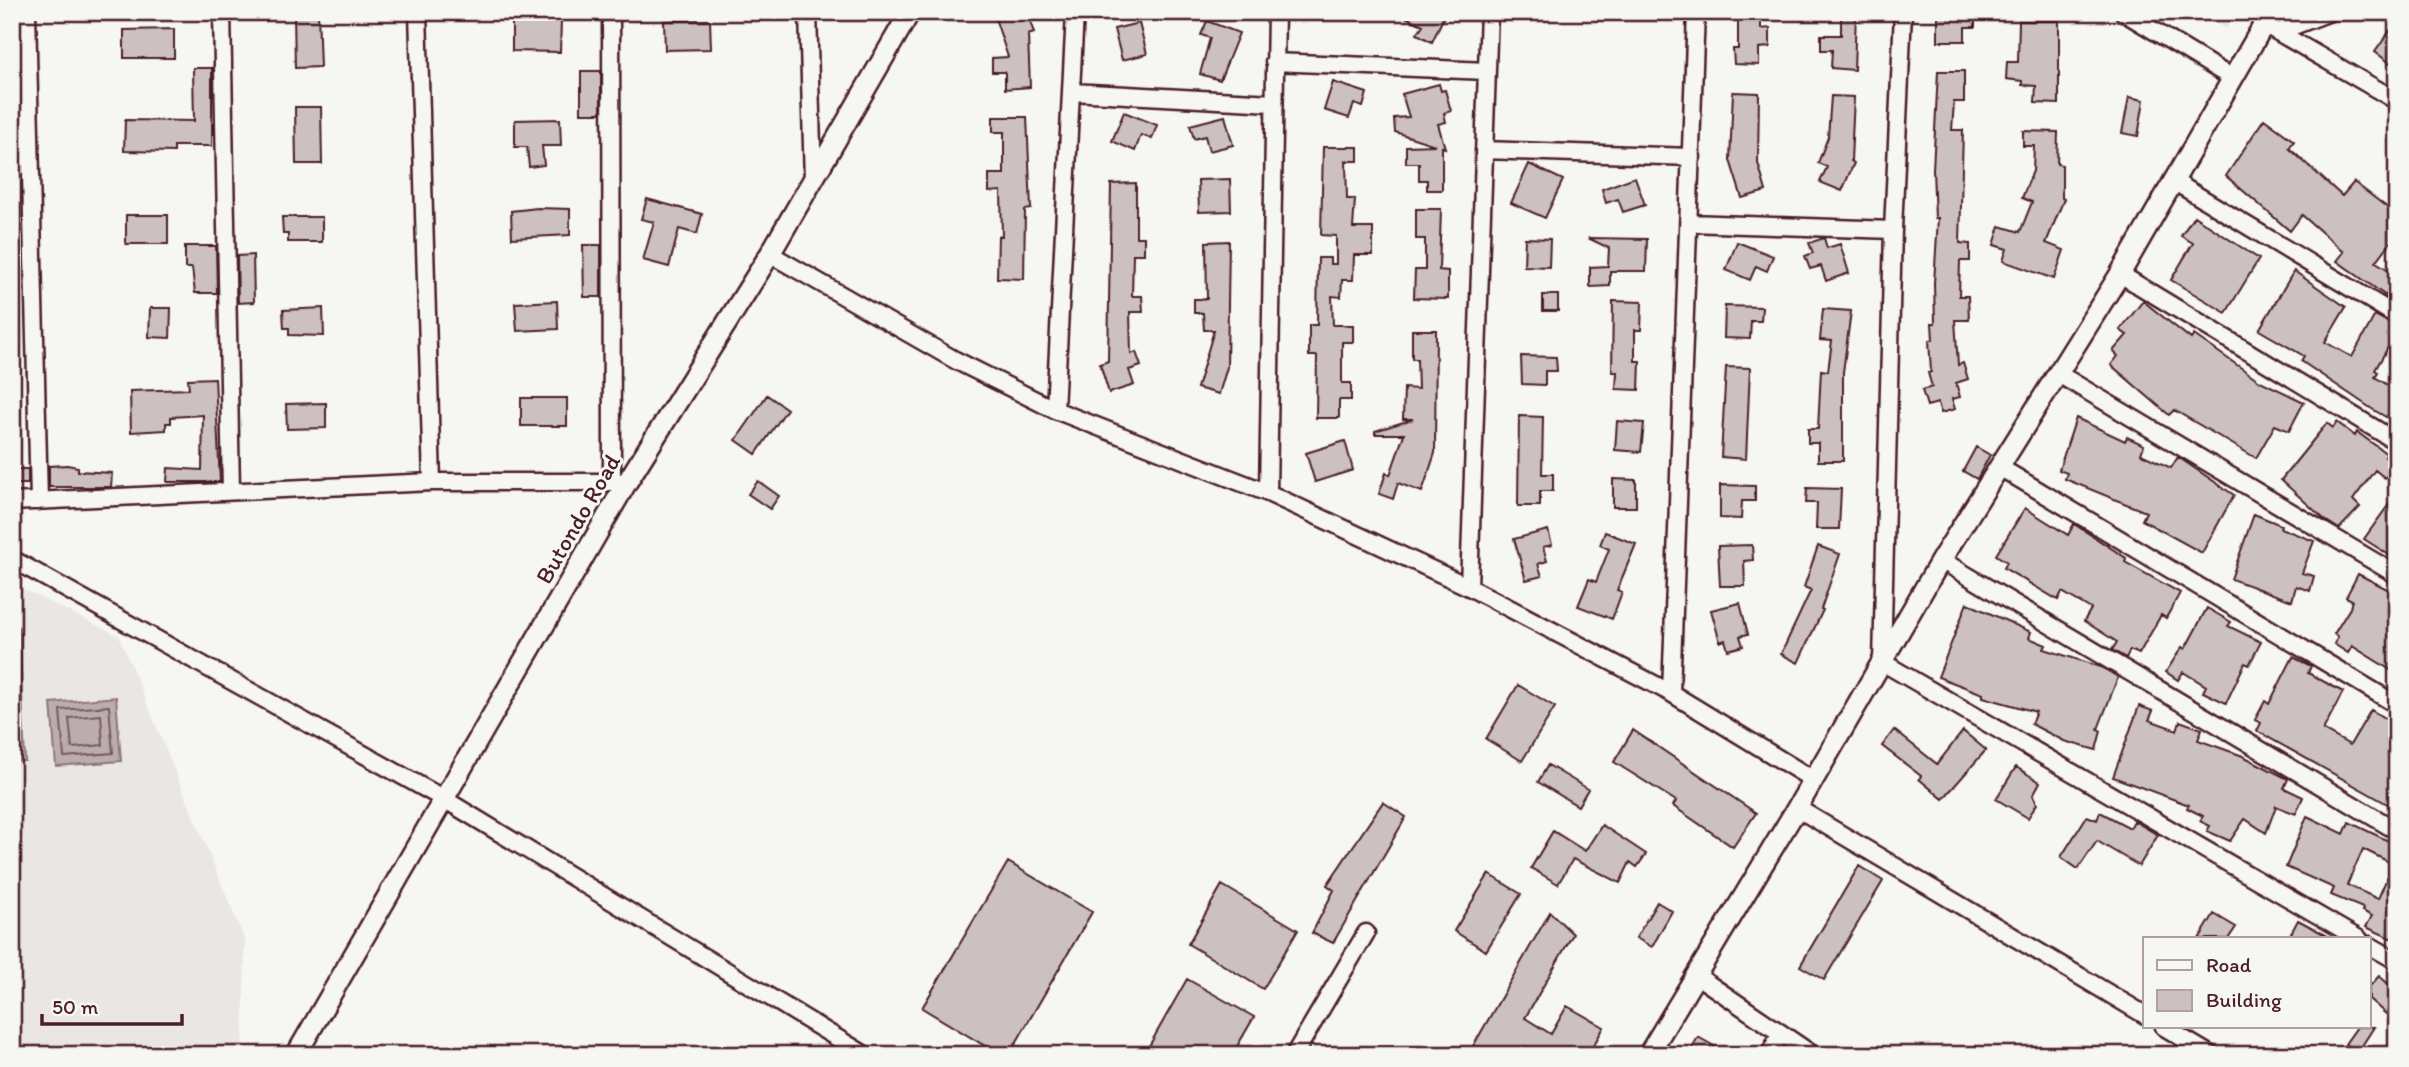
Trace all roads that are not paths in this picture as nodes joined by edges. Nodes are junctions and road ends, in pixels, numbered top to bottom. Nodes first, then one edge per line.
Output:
1 (27, 12) edge
2 (222, 12) edge
3 (418, 12) edge
4 (611, 12) edge
5 (808, 12) edge
6 (910, 12) edge
7 (1075, 12) edge
8 (1276, 12) edge
9 (1489, 12) edge
10 (1696, 12) edge
11 (1903, 12) edge
12 (2123, 12) edge
13 (2330, 12) edge
14 (2271, 23) edge
15 (1274, 62) junction
16 (1487, 71) junction
17 (2232, 78) junction
18 (1072, 92) junction
19 (2397, 101) edge
20 (1273, 103) junction
21 (1484, 149) junction
22 (1692, 158) junction
23 (813, 180) junction
24 (2175, 182) junction
25 (1689, 223) junction
26 (1893, 230) junction
27 (770, 254) junction
28 (2120, 274) junction
29 (2397, 316) edge
30 (2057, 373) junction
31 (1055, 410) junction
32 (2397, 442) edge
33 (2001, 468) junction
34 (432, 482) junction
35 (620, 482) junction
36 (231, 490) junction
37 (1268, 493) junction
38 (40, 501) junction
39 (12, 502) edge
40 (12, 559) edge
41 (1941, 560) junction
42 (2397, 575) edge
43 (1469, 587) junction
44 (1882, 662) junction
45 (1671, 693) junction
46 (2397, 705) edge
47 (1812, 779) junction
48 (444, 799) junction
49 (1797, 808) junction
50 (2397, 831) edge
51 (1366, 933) dead end
52 (2356, 937) edge
53 (2370, 946) edge
54 (2397, 961) edge
55 (1697, 976) junction
56 (2143, 1014) edge
57 (2166, 1028) edge
58 (1781, 1033) junction
59 (296, 1055) edge
60 (865, 1055) edge
61 (1294, 1055) edge
62 (1648, 1055) edge
63 (1769, 1055) edge
64 (1813, 1055) edge
65 (2211, 1055) edge

1 - 38 street
2 - 36 street
3 - 34 street
4 - 35 street
5 - 23 street
6 - 23 street, Butondo Road
7 - 18 street
8 - 15 street
9 - 16 street
10 - 22 street
11 - 26 street
12 - 17 street
13 - 14 street
14 - 17 street
14 - 19 street
15 - 16 street
15 - 20 street
16 - 21 street
17 - 24 street
18 - 20 street
18 - 31 street
20 - 37 street
21 - 22 street
21 - 43 street
22 - 25 street
23 - 27 street, Butondo Road
24 - 28 street
24 - 29 street
25 - 26 street
25 - 45 street
26 - 44 street
27 - 31 street
27 - 35 street, Butondo Road
28 - 30 street
28 - 32 street
30 - 33 street
30 - 42 street
31 - 37 street
33 - 41 street
33 - 46 street
34 - 35 street
34 - 36 street
35 - 48 street, Butondo Road
36 - 38 street
37 - 43 street
38 - 39 street
40 - 48 street
41 - 44 street
41 - 50 street
43 - 45 street
44 - 47 street
44 - 52 street
45 - 47 street
47 - 49 street
48 - 59 street, Butondo Road
48 - 60 street
49 - 55 street
49 - 56 street
51 - 61 street
53 - 54 street
55 - 58 street
55 - 62 street
57 - 65 street
58 - 63 street
58 - 64 street

